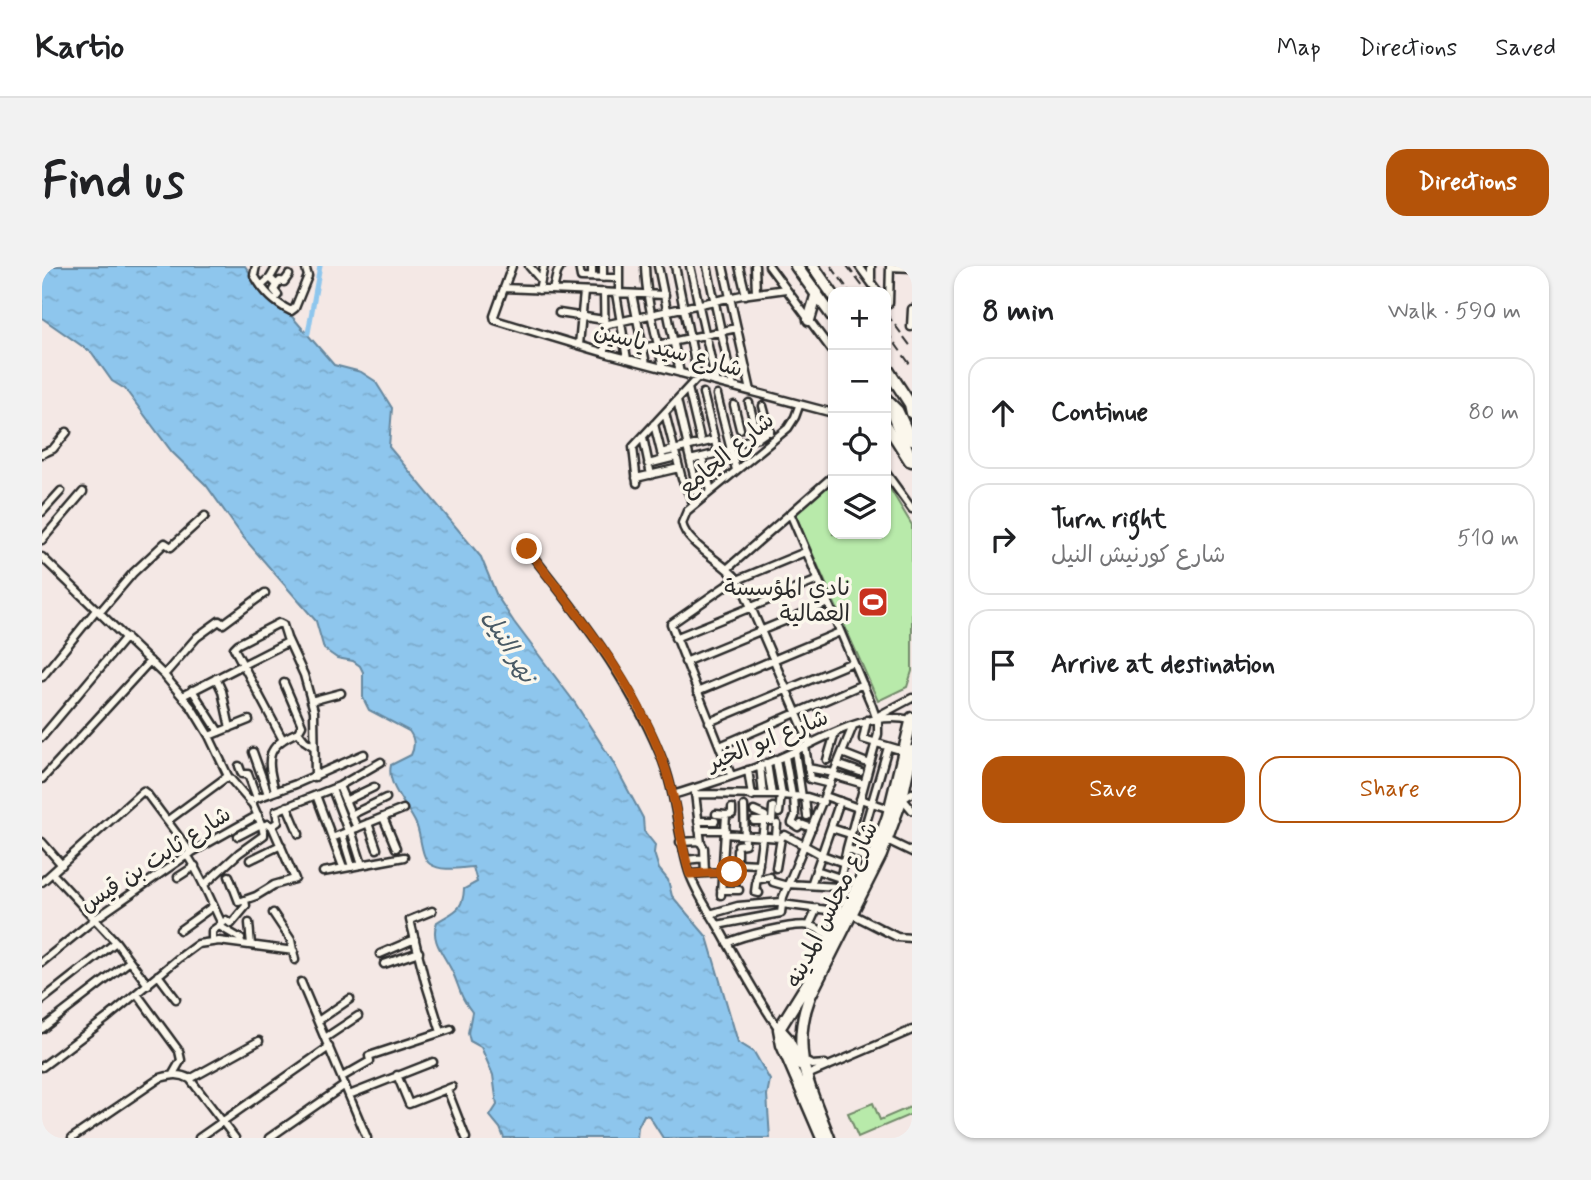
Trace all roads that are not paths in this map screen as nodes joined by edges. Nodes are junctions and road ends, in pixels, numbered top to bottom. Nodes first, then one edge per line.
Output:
1 (256, 266) edge
2 (264, 266) edge
3 (277, 266) edge
4 (298, 266) edge
5 (512, 266) edge
6 (529, 266) edge
7 (544, 266) edge
8 (561, 266) edge
9 (579, 266) edge
10 (592, 266) edge
11 (603, 266) edge
12 (619, 266) edge
13 (645, 266) edge
14 (658, 266) edge
15 (675, 266) edge
16 (691, 266) edge
17 (707, 266) edge
18 (723, 266) edge
19 (739, 266) edge
20 (755, 266) edge
21 (769, 266) edge
22 (796, 266) edge
23 (813, 266) edge
24 (859, 266) edge
25 (871, 266) edge
26 (890, 266) edge
27 (306, 268) edge
28 (912, 268) edge
29 (254, 275) junction
30 (289, 275) dead end
31 (297, 277) dead end
32 (592, 277) junction
33 (270, 278) junction
34 (603, 278) junction
35 (619, 278) junction
36 (541, 280) junction
37 (306, 282) junction
38 (871, 282) junction
39 (276, 285) junction
40 (261, 286) junction
41 (874, 287) edge
42 (888, 287) edge
43 (504, 288) junction
44 (828, 288) edge
45 (786, 289) junction
46 (539, 290) junction
47 (553, 290) junction
48 (584, 292) junction
49 (604, 292) junction
50 (618, 293) junction
51 (756, 293) junction
52 (817, 293) junction
53 (632, 294) junction
54 (647, 294) junction
55 (665, 295) junction
56 (746, 295) junction
57 (287, 299) dead end
58 (730, 299) junction
59 (274, 300) junction
60 (715, 302) junction
61 (297, 303) junction
62 (699, 305) junction
63 (684, 309) junction
64 (912, 309) edge
65 (828, 310) edge
66 (669, 312) junction
67 (559, 313) dead end
68 (653, 315) junction
69 (582, 316) junction
70 (637, 318) junction
71 (809, 320) junction
72 (604, 322) junction
73 (621, 322) junction
74 (911, 327) edge
75 (737, 328) junction
76 (721, 332) junction
77 (706, 335) junction
78 (690, 338) junction
79 (675, 341) junction
80 (579, 345) junction
81 (659, 345) junction
82 (643, 348) junction
83 (832, 350) edge
84 (605, 353) junction
85 (627, 359) junction
86 (646, 363) junction
87 (663, 368) junction
88 (680, 373) junction
89 (891, 375) edge
90 (698, 377) junction
91 (716, 382) junction
92 (733, 387) junction
93 (688, 388) junction
94 (751, 391) junction
95 (703, 393) dead end
96 (717, 395) dead end
97 (677, 400) junction
98 (748, 403) dead end
99 (891, 404) edge
100 (734, 405) dead end
101 (763, 406) dead end
102 (799, 406) junction
103 (911, 408) edge
104 (891, 411) edge
105 (828, 412) edge
106 (665, 413) junction
107 (694, 415) junction
108 (709, 416) junction
109 (723, 420) junction
110 (738, 420) junction
111 (654, 424) junction
112 (740, 429) dead end
113 (770, 430) junction
114 (67, 432) dead end
115 (699, 433) junction
116 (686, 436) junction
117 (643, 437) junction
118 (758, 438) junction
119 (672, 440) junction
120 (715, 440) junction
121 (772, 440) junction
122 (912, 440) edge
123 (891, 441) edge
124 (701, 443) junction
125 (687, 447) junction
126 (731, 447) junction
127 (718, 453) junction
128 (42, 454) edge
129 (675, 454) junction
130 (662, 457) junction
131 (702, 457) junction
132 (690, 460) junction
133 (912, 463) edge
134 (648, 464) junction
135 (737, 470) junction
136 (680, 472) junction
137 (693, 472) junction
138 (651, 475) junction
139 (888, 476) edge
140 (828, 480) edge
141 (61, 491) dead end
142 (710, 491) junction
143 (83, 492) dead end
144 (697, 502) junction
145 (912, 509) edge
146 (42, 512) edge
147 (790, 513) junction
148 (205, 516) dead end
149 (42, 540) edge
150 (527, 549) dead end
151 (806, 552) junction
152 (42, 557) edge
153 (727, 569) junction
154 (738, 580) junction
155 (818, 580) junction
156 (265, 593) dead end
157 (828, 603) junction
158 (751, 607) junction
159 (99, 611) junction
160 (761, 631) junction
161 (840, 632) junction
162 (125, 637) junction
163 (675, 638) junction
164 (288, 642) junction
165 (774, 660) junction
166 (150, 661) junction
167 (684, 662) junction
168 (853, 662) junction
169 (242, 665) junction
170 (164, 675) junction
171 (42, 677) edge
172 (216, 678) junction
173 (284, 683) dead end
174 (863, 684) junction
175 (192, 690) junction
176 (786, 690) junction
177 (697, 692) junction
178 (341, 693) dead end
179 (182, 696) junction
180 (912, 698) edge
181 (311, 701) junction
182 (796, 713) junction
183 (871, 719) junction
184 (912, 719) edge
185 (249, 720) dead end
186 (709, 722) junction
187 (852, 726) junction
188 (230, 728) junction
189 (219, 732) junction
190 (298, 732) junction
191 (835, 733) junction
192 (209, 736) junction
193 (42, 737) edge
194 (283, 740) junction
195 (876, 744) junction
196 (807, 745) junction
197 (720, 746) junction
198 (314, 747) junction
199 (888, 747) junction
200 (795, 751) junction
201 (908, 751) edge
202 (253, 752) dead end
203 (842, 753) junction
204 (364, 754) dead end
205 (785, 756) junction
206 (776, 760) junction
207 (827, 761) dead end
208 (381, 762) dead end
209 (764, 764) junction
210 (838, 764) junction
211 (870, 764) junction
212 (239, 766) dead end
213 (808, 768) junction
214 (748, 769) junction
215 (860, 772) dead end
216 (362, 773) junction
217 (834, 774) junction
218 (732, 775) junction
219 (909, 775) edge
220 (228, 776) junction
221 (314, 777) junction
222 (42, 779) edge
223 (714, 781) junction
224 (830, 784) junction
225 (864, 784) junction
226 (296, 785) junction
227 (335, 788) junction
228 (695, 791) junction
229 (271, 793) junction
230 (316, 795) junction
231 (673, 795) junction
232 (714, 795) junction
233 (763, 795) junction
234 (772, 795) junction
235 (781, 795) junction
236 (752, 796) junction
237 (793, 796) junction
238 (804, 797) junction
239 (906, 797) edge
240 (257, 798) junction
241 (386, 798) dead end
242 (824, 799) junction
243 (860, 799) junction
244 (249, 801) junction
245 (303, 801) junction
246 (345, 801) junction
247 (840, 801) junction
248 (873, 803) junction
249 (287, 806) junction
250 (773, 807) dead end
251 (732, 808) dead end
252 (858, 808) junction
253 (403, 809) dead end
254 (890, 809) junction
255 (912, 810) edge
256 (779, 813) dead end
257 (258, 814) junction
258 (351, 815) junction
259 (800, 815) junction
260 (726, 816) junction
261 (383, 817) junction
262 (816, 818) junction
263 (167, 821) junction
264 (698, 821) junction
265 (765, 821) junction
266 (846, 822) dead end
267 (368, 823) junction
268 (734, 824) dead end
269 (745, 824) junction
270 (777, 824) dead end
271 (261, 825) junction
272 (272, 826) junction
273 (812, 828) junction
274 (831, 828) junction
275 (699, 830) junction
276 (349, 831) junction
277 (842, 831) junction
278 (725, 832) junction
279 (299, 834) dead end
280 (850, 834) junction
281 (745, 835) junction
282 (238, 836) dead end
283 (763, 836) junction
284 (778, 837) junction
285 (332, 838) junction
286 (887, 840) junction
287 (700, 841) junction
288 (680, 842) junction
289 (42, 844) edge
290 (281, 845) junction
291 (804, 846) junction
292 (733, 847) junction
293 (753, 847) dead end
294 (761, 847) junction
295 (396, 848) dead end
296 (847, 848) junction
297 (377, 849) dead end
298 (911, 851) edge
299 (189, 854) junction
300 (857, 854) junction
301 (822, 855) junction
302 (404, 857) dead end
303 (750, 857) dead end
304 (704, 858) junction
305 (250, 860) dead end
306 (686, 860) junction
307 (870, 861) junction
308 (844, 863) junction
309 (62, 865) junction
310 (362, 865) junction
311 (764, 865) junction
312 (195, 866) junction
313 (343, 867) junction
314 (352, 867) junction
315 (816, 870) junction
316 (723, 871) junction
317 (323, 872) dead end
318 (732, 872) dead end
319 (52, 873) junction
320 (705, 873) junction
321 (690, 874) junction
322 (229, 876) dead end
323 (178, 877) dead end
324 (840, 878) junction
325 (736, 881) dead end
326 (42, 882) edge
327 (205, 884) junction
328 (788, 885) junction
329 (811, 885) junction
330 (838, 887) junction
331 (739, 890) dead end
332 (241, 901) junction
333 (782, 906) junction
334 (212, 907) junction
335 (817, 908) junction
336 (432, 911) dead end
337 (833, 911) junction
338 (273, 913) dead end
339 (710, 914) junction
340 (848, 914) junction
341 (95, 919) junction
342 (224, 922) junction
343 (249, 923) dead end
344 (718, 925) junction
345 (809, 926) junction
346 (180, 930) dead end
347 (831, 937) junction
348 (912, 938) edge
349 (241, 939) dead end
350 (415, 939) junction
351 (212, 940) junction
352 (116, 942) junction
353 (727, 943) junction
354 (251, 944) junction
355 (293, 951) junction
356 (419, 952) junction
357 (380, 954) dead end
358 (295, 960) dead end
359 (130, 961) junction
360 (42, 962) edge
361 (384, 964) dead end
362 (158, 975) junction
363 (301, 982) dead end
364 (148, 985) junction
365 (137, 994) junction
366 (176, 999) dead end
367 (350, 999) dead end
368 (42, 1000) edge
369 (358, 1016) dead end
370 (803, 1017) junction
371 (318, 1021) junction
372 (42, 1029) edge
373 (451, 1029) dead end
374 (779, 1029) junction
375 (912, 1030) edge
376 (441, 1032) junction
377 (325, 1038) junction
378 (259, 1041) dead end
379 (329, 1047) junction
380 (433, 1062) dead end
381 (42, 1067) edge
382 (809, 1068) junction
383 (173, 1074) junction
384 (397, 1075) junction
385 (342, 1077) junction
386 (190, 1079) junction
387 (345, 1085) junction
388 (349, 1095) junction
389 (223, 1121) junction
390 (72, 1138) edge
391 (199, 1138) edge
392 (235, 1138) edge
393 (269, 1138) edge
394 (367, 1138) edge
395 (466, 1138) edge
396 (822, 1138) edge
397 (829, 1138) edge

1 - 29 street
2 - 29 street
3 - 33 street
4 - 27 street
5 - 43 street
6 - 36 street
7 - 36 street
8 - 47 street
9 - 32 street
10 - 32 street
11 - 34 street
12 - 35 street
13 - 54 street
14 - 55 street
15 - 63 street
16 - 62 street
17 - 60 street
18 - 58 street
19 - 56 street
20 - 51 street
21 - 45 street
22 - 52 highway
23 - 44 highway
24 - 38 street
25 - 38 street
26 - 28 street
26 - 42 street
27 - 37 street
29 - 40 street
30 - 39 street
31 - 37 street
32 - 34 street
33 - 39 street
33 - 40 street
34 - 35 street
35 - 50 street
36 - 46 street
37 - 61 street
38 - 41 street
39 - 59 street
40 - 59 street
43 - 46 street
43 - 80 street, شارع سيد ياسين
45 - 51 street
45 - 71 street
46 - 47 street
47 - 48 street
48 - 49 street
48 - 69 street
49 - 50 street
49 - 72 street
50 - 53 street
50 - 73 street
51 - 56 street
52 - 65 highway
52 - 71 highway
53 - 54 street
53 - 70 street
54 - 55 street
54 - 68 street
55 - 66 street
56 - 58 street
57 - 61 street
58 - 60 street
58 - 75 street
59 - 61 street
60 - 62 street
60 - 76 street
62 - 63 street
62 - 77 street
63 - 66 street
63 - 78 street
64 - 74 street
66 - 68 street
66 - 79 street
67 - 69 street
68 - 70 street
68 - 81 street
69 - 72 street
69 - 80 street
70 - 73 street
70 - 82 street
71 - 83 street
72 - 73 street
72 - 84 street
73 - 85 street
75 - 76 street
75 - 94 street
76 - 77 street
76 - 92 street
77 - 78 street
77 - 91 street
78 - 79 street
78 - 90 street
79 - 81 street
79 - 88 street
80 - 84 street, شارع سيد ياسين
81 - 82 street
81 - 87 street
82 - 86 street
84 - 85 street, شارع سيد ياسين
85 - 86 street, شارع سيد ياسين
86 - 87 street, شارع سيد ياسين
87 - 88 street, شارع سيد ياسين
88 - 90 street, شارع سيد ياسين
89 - 103 highway
90 - 91 street, شارع سيد ياسين
90 - 93 street
91 - 92 street, شارع سيد ياسين
92 - 94 street, شارع سيد ياسين
93 - 97 street
93 - 107 street
94 - 102 street, شارع سيد ياسين
95 - 108 street
96 - 109 street
97 - 106 street
97 - 116 street
98 - 118 street
99 - 122 main road
100 - 110 street
101 - 113 street
102 - 105 street, شارع سيد ياسين
102 - 121 street, شارع الجامع
104 - 133 highway
106 - 111 street
106 - 119 street
107 - 108 street
107 - 115 street
108 - 109 street
108 - 120 street
109 - 110 street
109 - 126 street
110 - 112 street
111 - 117 street
111 - 130 street
113 - 118 street
113 - 121 street
114 - 128 street
115 - 116 street
115 - 124 street
116 - 119 street
116 - 125 street
117 - 134 street
117 - 138 street
118 - 126 street
119 - 129 street
120 - 124 street
120 - 127 street
121 - 135 street, شارع الجامع
123 - 133 main road
124 - 125 street
125 - 129 street
125 - 132 street
126 - 127 street
126 - 135 street
127 - 131 street
129 - 130 street
129 - 136 street
130 - 134 street
131 - 132 street
131 - 142 street
132 - 137 street
134 - 138 street
135 - 142 street, شارع الجامع
136 - 137 street
136 - 138 street
136 - 144 street
137 - 144 street
139 - 145 street
140 - 147 street
141 - 146 street
142 - 144 street, شارع الجامع
143 - 149 street
144 - 153 street, شارع الجامع
147 - 151 street
147 - 153 street
148 - 159 street
150 - 231 street
151 - 154 street
151 - 155 street
152 - 159 street
153 - 154 street, شارع الجامع
154 - 158 street, شارع الجامع
154 - 163 street
155 - 157 street
155 - 158 street
156 - 170 street
157 - 160 street
157 - 161 street
158 - 160 street, شارع الجامع
158 - 163 street
159 - 162 street
159 - 171 street
160 - 165 street, شارع الجامع
160 - 167 street
161 - 165 street
161 - 168 street
162 - 166 street
162 - 193 street
163 - 167 street
164 - 169 street
164 - 169 street
164 - 181 street
165 - 176 street, شارع الجامع
165 - 177 street
166 - 170 street
166 - 222 street
167 - 177 street
168 - 174 street
168 - 176 street
169 - 172 street
169 - 194 street
170 - 179 street
172 - 175 street
172 - 188 street
173 - 190 street
174 - 182 street
174 - 183 street
175 - 179 street
175 - 189 street
176 - 182 street, شارع الجامع
176 - 186 street
177 - 186 street
178 - 181 street
179 - 192 street
180 - 183 street, شارع ابو الخير
181 - 198 street
182 - 196 street, شارع الجامع
182 - 197 street
183 - 184 street, شارع ابو الخير
183 - 187 street, شارع ابو الخير
183 - 195 street
183 - 195 street
184 - 201 highway, شارع مجلس المدينه
185 - 188 street
186 - 197 street
187 - 191 street, شارع ابو الخير
187 - 203 street
188 - 189 street
189 - 192 street
190 - 194 street
190 - 198 street
191 - 196 street, شارع ابو الخير
191 - 207 street
192 - 220 street
194 - 229 street
195 - 199 street
195 - 211 street
196 - 200 street, شارع ابو الخير
196 - 213 street, شارع الجامع
197 - 218 street
198 - 221 street
199 - 201 street
199 - 248 street
200 - 205 street, شارع ابو الخير
200 - 238 street
201 - 219 highway, شارع مجلس المدينه
201 - 254 highway, شارع مجلس المدينه
202 - 229 street
203 - 210 street
203 - 211 street
204 - 221 street
205 - 206 street, شارع ابو الخير
205 - 237 street
206 - 209 street, شارع ابو الخير
206 - 235 street
208 - 216 street
209 - 214 street, شارع ابو الخير
209 - 233 street
209 - 234 street
210 - 215 street
210 - 217 street
211 - 225 street
212 - 240 street
213 - 217 street
213 - 224 street
214 - 218 street, شارع ابو الخير
214 - 236 street
216 - 227 street
216 - 246 street
217 - 224 street
217 - 225 street
218 - 223 street, شارع ابو الخير
219 - 239 highway, شارع مجلس المدينه
220 - 244 street
220 - 263 street
221 - 226 street
223 - 228 street, شارع ابو الخير
223 - 232 street
224 - 242 street
225 - 243 street
226 - 229 street
226 - 245 street
227 - 230 street
227 - 246 street
227 - 276 street
228 - 231 street, شارع ابو الخير
228 - 232 street
228 - 264 street
229 - 240 street
230 - 245 street
230 - 285 street
231 - 288 street
232 - 236 street
233 - 234 street
233 - 236 street
234 - 235 street
235 - 237 street
235 - 256 street
237 - 238 street
237 - 259 street
238 - 242 street
238 - 259 street
239 - 255 street
239 - 286 highway, شارع مجلس المدينه
240 - 244 street
241 - 258 street
242 - 247 street
242 - 262 street
243 - 248 street
243 - 252 street
244 - 257 street
245 - 249 street
246 - 258 street
247 - 252 street
247 - 274 street
248 - 254 street
248 - 300 street
249 - 272 street
249 - 279 street
250 - 265 street
251 - 260 street
252 - 280 street
253 - 261 street
254 - 307 highway, شارع مجلس المدينه
257 - 271 street
257 - 299 street, شارع ثابت بن قيس
258 - 276 street
259 - 262 street
259 - 273 street
260 - 264 street
260 - 278 street
261 - 267 street
261 - 295 street
262 - 273 street
263 - 299 street
263 - 309 street
264 - 275 street
265 - 269 street
265 - 283 street
266 - 277 street
267 - 276 street
267 - 297 street
268 - 269 street
269 - 281 street
270 - 284 street
271 - 272 street
271 - 282 street
271 - 327 street
272 - 290 street
273 - 291 street
274 - 277 street
274 - 301 street
275 - 278 street
275 - 287 street
276 - 285 street
276 - 310 street
276 - 314 street
277 - 280 street
278 - 281 street
278 - 292 street
280 - 296 street
281 - 283 street
281 - 292 street
283 - 284 street
283 - 294 street
284 - 291 street
284 - 311 street
285 - 313 street
286 - 298 street
286 - 340 highway, شارع مجلس المدينه
287 - 288 street
287 - 304 street
288 - 306 street
289 - 309 street
290 - 305 street
290 - 332 street
291 - 301 street
291 - 328 street
292 - 311 street
292 - 316 street
293 - 294 street
294 - 311 street
296 - 300 street
296 - 308 street
299 - 312 street
299 - 341 street, شارع ثابت بن قيس
300 - 307 street
301 - 308 street
301 - 315 street
302 - 310 street
303 - 311 street
304 - 306 street
304 - 320 street
306 - 321 street
307 - 340 highway, شارع مجلس المدينه
308 - 324 street
309 - 319 street
310 - 314 street
311 - 328 street
312 - 323 street
312 - 327 street
313 - 314 street
313 - 317 street
315 - 324 street
315 - 329 street
316 - 318 street
316 - 320 street
316 - 325 street
316 - 331 street
319 - 326 street
319 - 341 street
320 - 321 street
321 - 339 street
322 - 332 street
324 - 330 street
327 - 334 street
328 - 329 street
328 - 333 street
329 - 330 street
330 - 337 street
332 - 342 street
333 - 335 street
333 - 339 street
333 - 344 street
334 - 342 street
334 - 346 street
335 - 337 street
335 - 345 street
336 - 350 street
337 - 340 street
338 - 355 street
339 - 344 street
340 - 347 highway, شارع مجلس المدينه
340 - 348 street
340 - 370 highway, شارع مجلس المدينه
341 - 352 street
341 - 360 street, شارع ثابت بن قيس
342 - 349 street
342 - 351 street
343 - 354 street
344 - 353 street
345 - 347 street
345 - 353 street
347 - 374 highway, شارع مجلس المدينه
350 - 356 street
350 - 357 street
351 - 354 street
351 - 362 street
352 - 359 street
352 - 368 street
353 - 374 street
354 - 355 street
355 - 358 street
356 - 361 street
356 - 376 street
359 - 364 street
359 - 372 street
362 - 364 street
362 - 366 street
363 - 371 street
364 - 365 street
365 - 381 street
365 - 383 street
367 - 371 street
369 - 377 street
370 - 374 highway
370 - 382 highway, شارع مجلس المدينه
371 - 377 street
373 - 376 street
374 - 382 highway
374 - 396 highway
375 - 382 street
376 - 385 street
377 - 379 street
378 - 386 street
379 - 385 street
379 - 389 street
380 - 384 street
382 - 397 highway
383 - 386 street
383 - 390 street
384 - 388 street
384 - 395 street
385 - 387 street
386 - 389 street
387 - 388 street
387 - 393 street
388 - 394 street
389 - 391 street
389 - 392 street

